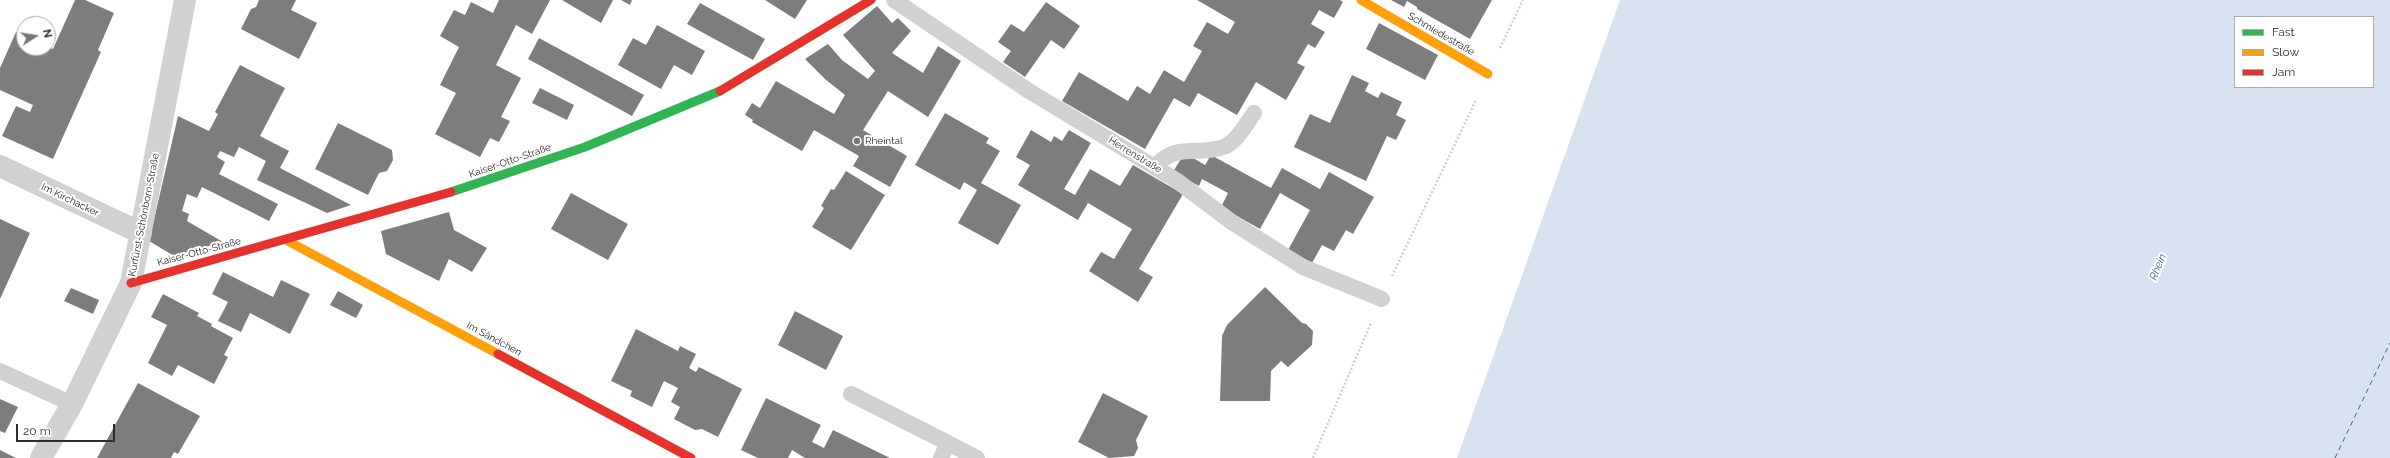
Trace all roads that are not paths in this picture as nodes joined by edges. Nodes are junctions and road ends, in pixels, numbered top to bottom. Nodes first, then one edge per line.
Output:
1 (185, 0) edge
2 (871, 0) edge
3 (894, 0) edge
4 (1361, 0) edge
5 (1488, 74) road end
6 (1254, 113) dead end
7 (0, 166) edge
8 (1155, 167) junction
9 (140, 233) junction
10 (286, 240) junction
11 (131, 283) junction
12 (1382, 299) road end
13 (0, 371) edge
14 (851, 394) dead end
15 (72, 404) junction
16 (948, 443) junction
17 (41, 458) edge
18 (691, 458) edge
19 (941, 458) edge
20 (977, 458) edge

1 - 9 street, Kurfürst-Schönborn-Straße
2 - 10 street, Kaiser-Otto-Straße
3 - 8 lane, Herrenstraße
4 - 5 street, Schmiedestraße
6 - 8 lane
7 - 9 street, Im Kirchacker
8 - 12 lane, Herrenstraße
9 - 11 street, Kurfürst-Schönborn-Straße
10 - 11 street, Kaiser-Otto-Straße
10 - 18 street, Im Sändchen
11 - 15 street, Kurfürst-Schönborn-Straße
13 - 15 lane
14 - 16 lane
15 - 17 street, Kurfürst-Schönborn-Straße
16 - 19 lane
16 - 20 lane

